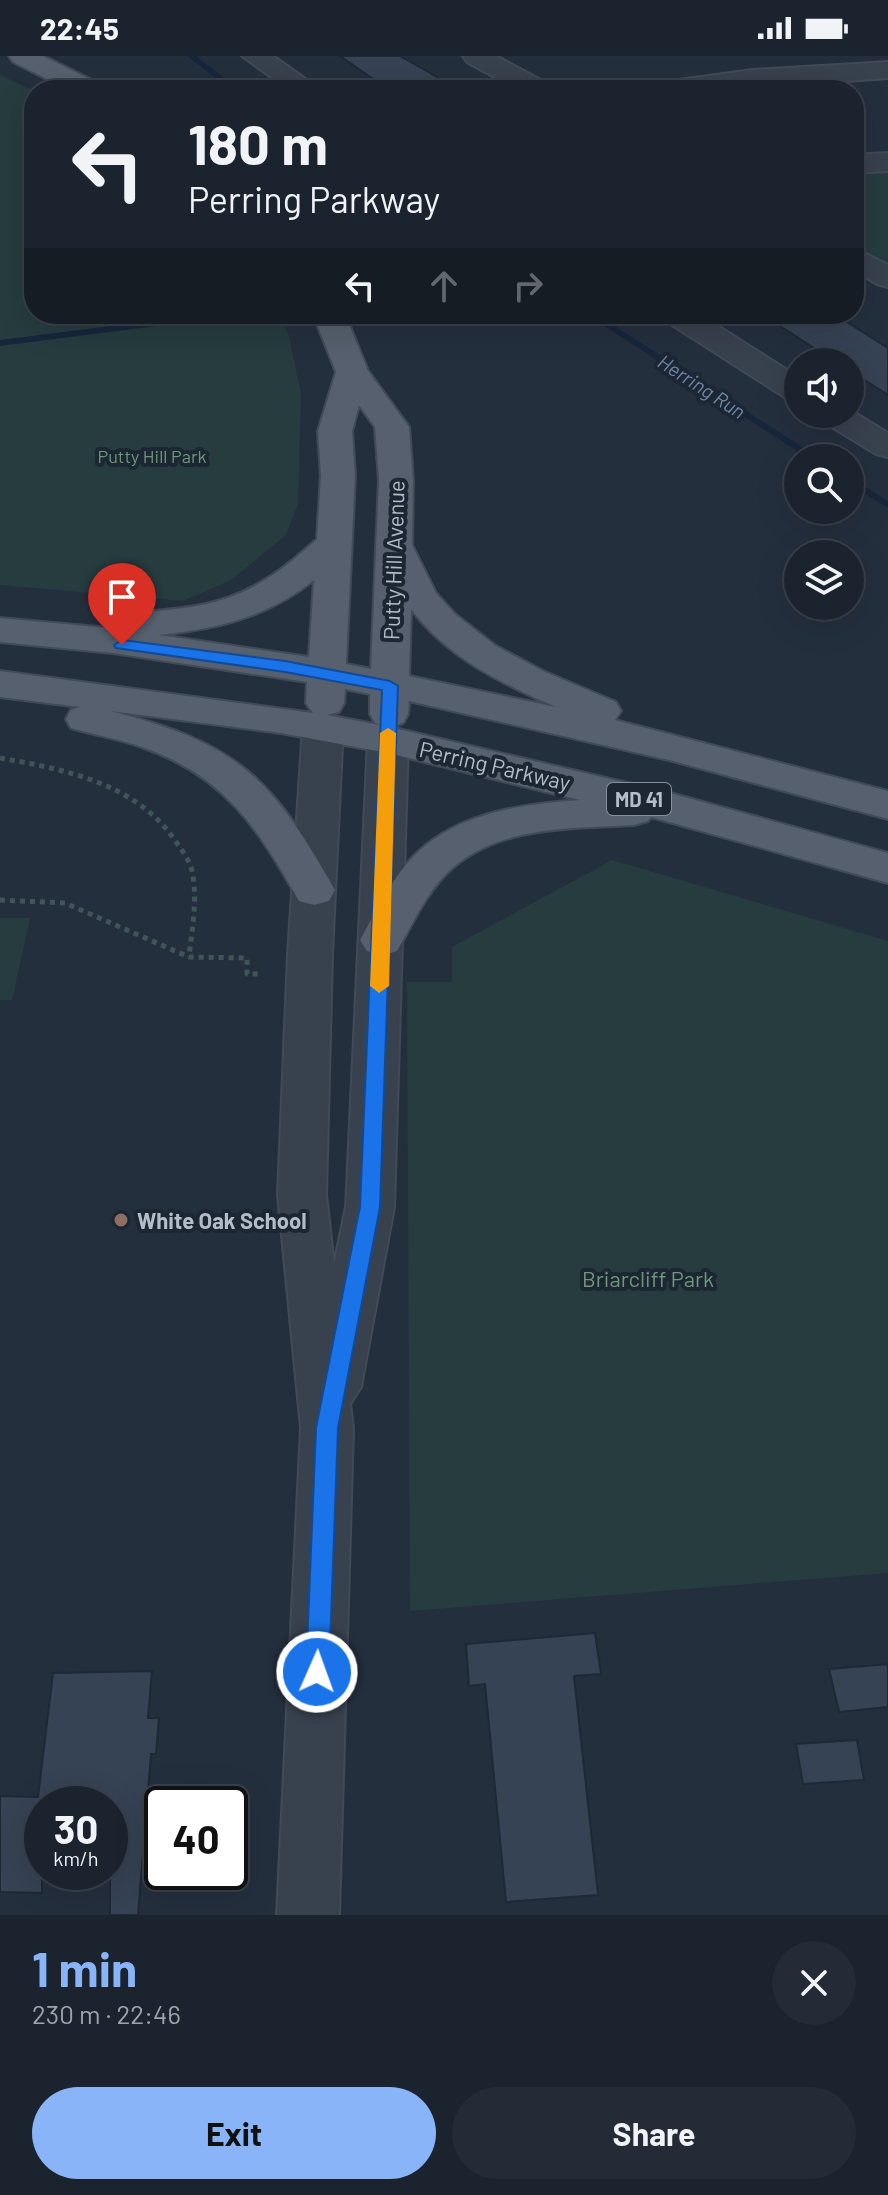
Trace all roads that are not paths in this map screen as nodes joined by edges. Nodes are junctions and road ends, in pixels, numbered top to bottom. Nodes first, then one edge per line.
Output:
1 (22, 56) edge
2 (255, 56) edge
3 (476, 56) edge
4 (888, 70) edge
5 (70, 80) edge
6 (292, 80) edge
7 (520, 80) edge
8 (731, 80) edge
9 (888, 162) edge
10 (864, 163) edge
11 (864, 263) edge
12 (888, 278) edge
13 (333, 324) edge
14 (693, 324) edge
15 (352, 372) junction
16 (784, 382) edge
17 (857, 428) edge
18 (888, 447) edge
19 (334, 542) junction
20 (394, 544) junction
21 (3, 630) edge
22 (326, 674) junction
23 (0, 684) edge
24 (390, 686) junction
25 (0, 703) edge
26 (323, 727) junction
27 (388, 740) junction
28 (700, 752) junction
29 (888, 805) edge
30 (674, 808) junction
31 (888, 868) edge
32 (314, 890) junction
33 (382, 940) junction
34 (327, 1428) junction
35 (308, 1915) edge

1 - 5 main road
2 - 6 street
3 - 7 street
4 - 8 street
9 - 10 street
11 - 12 street
13 - 15 main road, Putty Hill Avenue
14 - 16 street
15 - 19 main road, Putty Hill Avenue
15 - 20 main road, Putty Hill Avenue
17 - 18 street
19 - 21 main road
19 - 22 main road, Putty Hill Avenue
20 - 24 main road, Putty Hill Avenue
20 - 28 main road
21 - 22 main road
22 - 24 main road
22 - 26 main road, Putty Hill Avenue
23 - 26 main road, Perring Parkway / MD 41
24 - 27 main road, Putty Hill Avenue
24 - 28 main road
25 - 32 main road
26 - 27 main road, Perring Parkway / MD 41
26 - 32 street, Putty Hill Avenue
27 - 30 main road, Perring Parkway / MD 41
27 - 33 street, Putty Hill Avenue
28 - 29 main road
30 - 31 main road, Perring Parkway / MD 41
30 - 33 main road
32 - 34 street, Putty Hill Avenue
33 - 34 street, Putty Hill Avenue
34 - 35 street, Putty Hill Avenue

